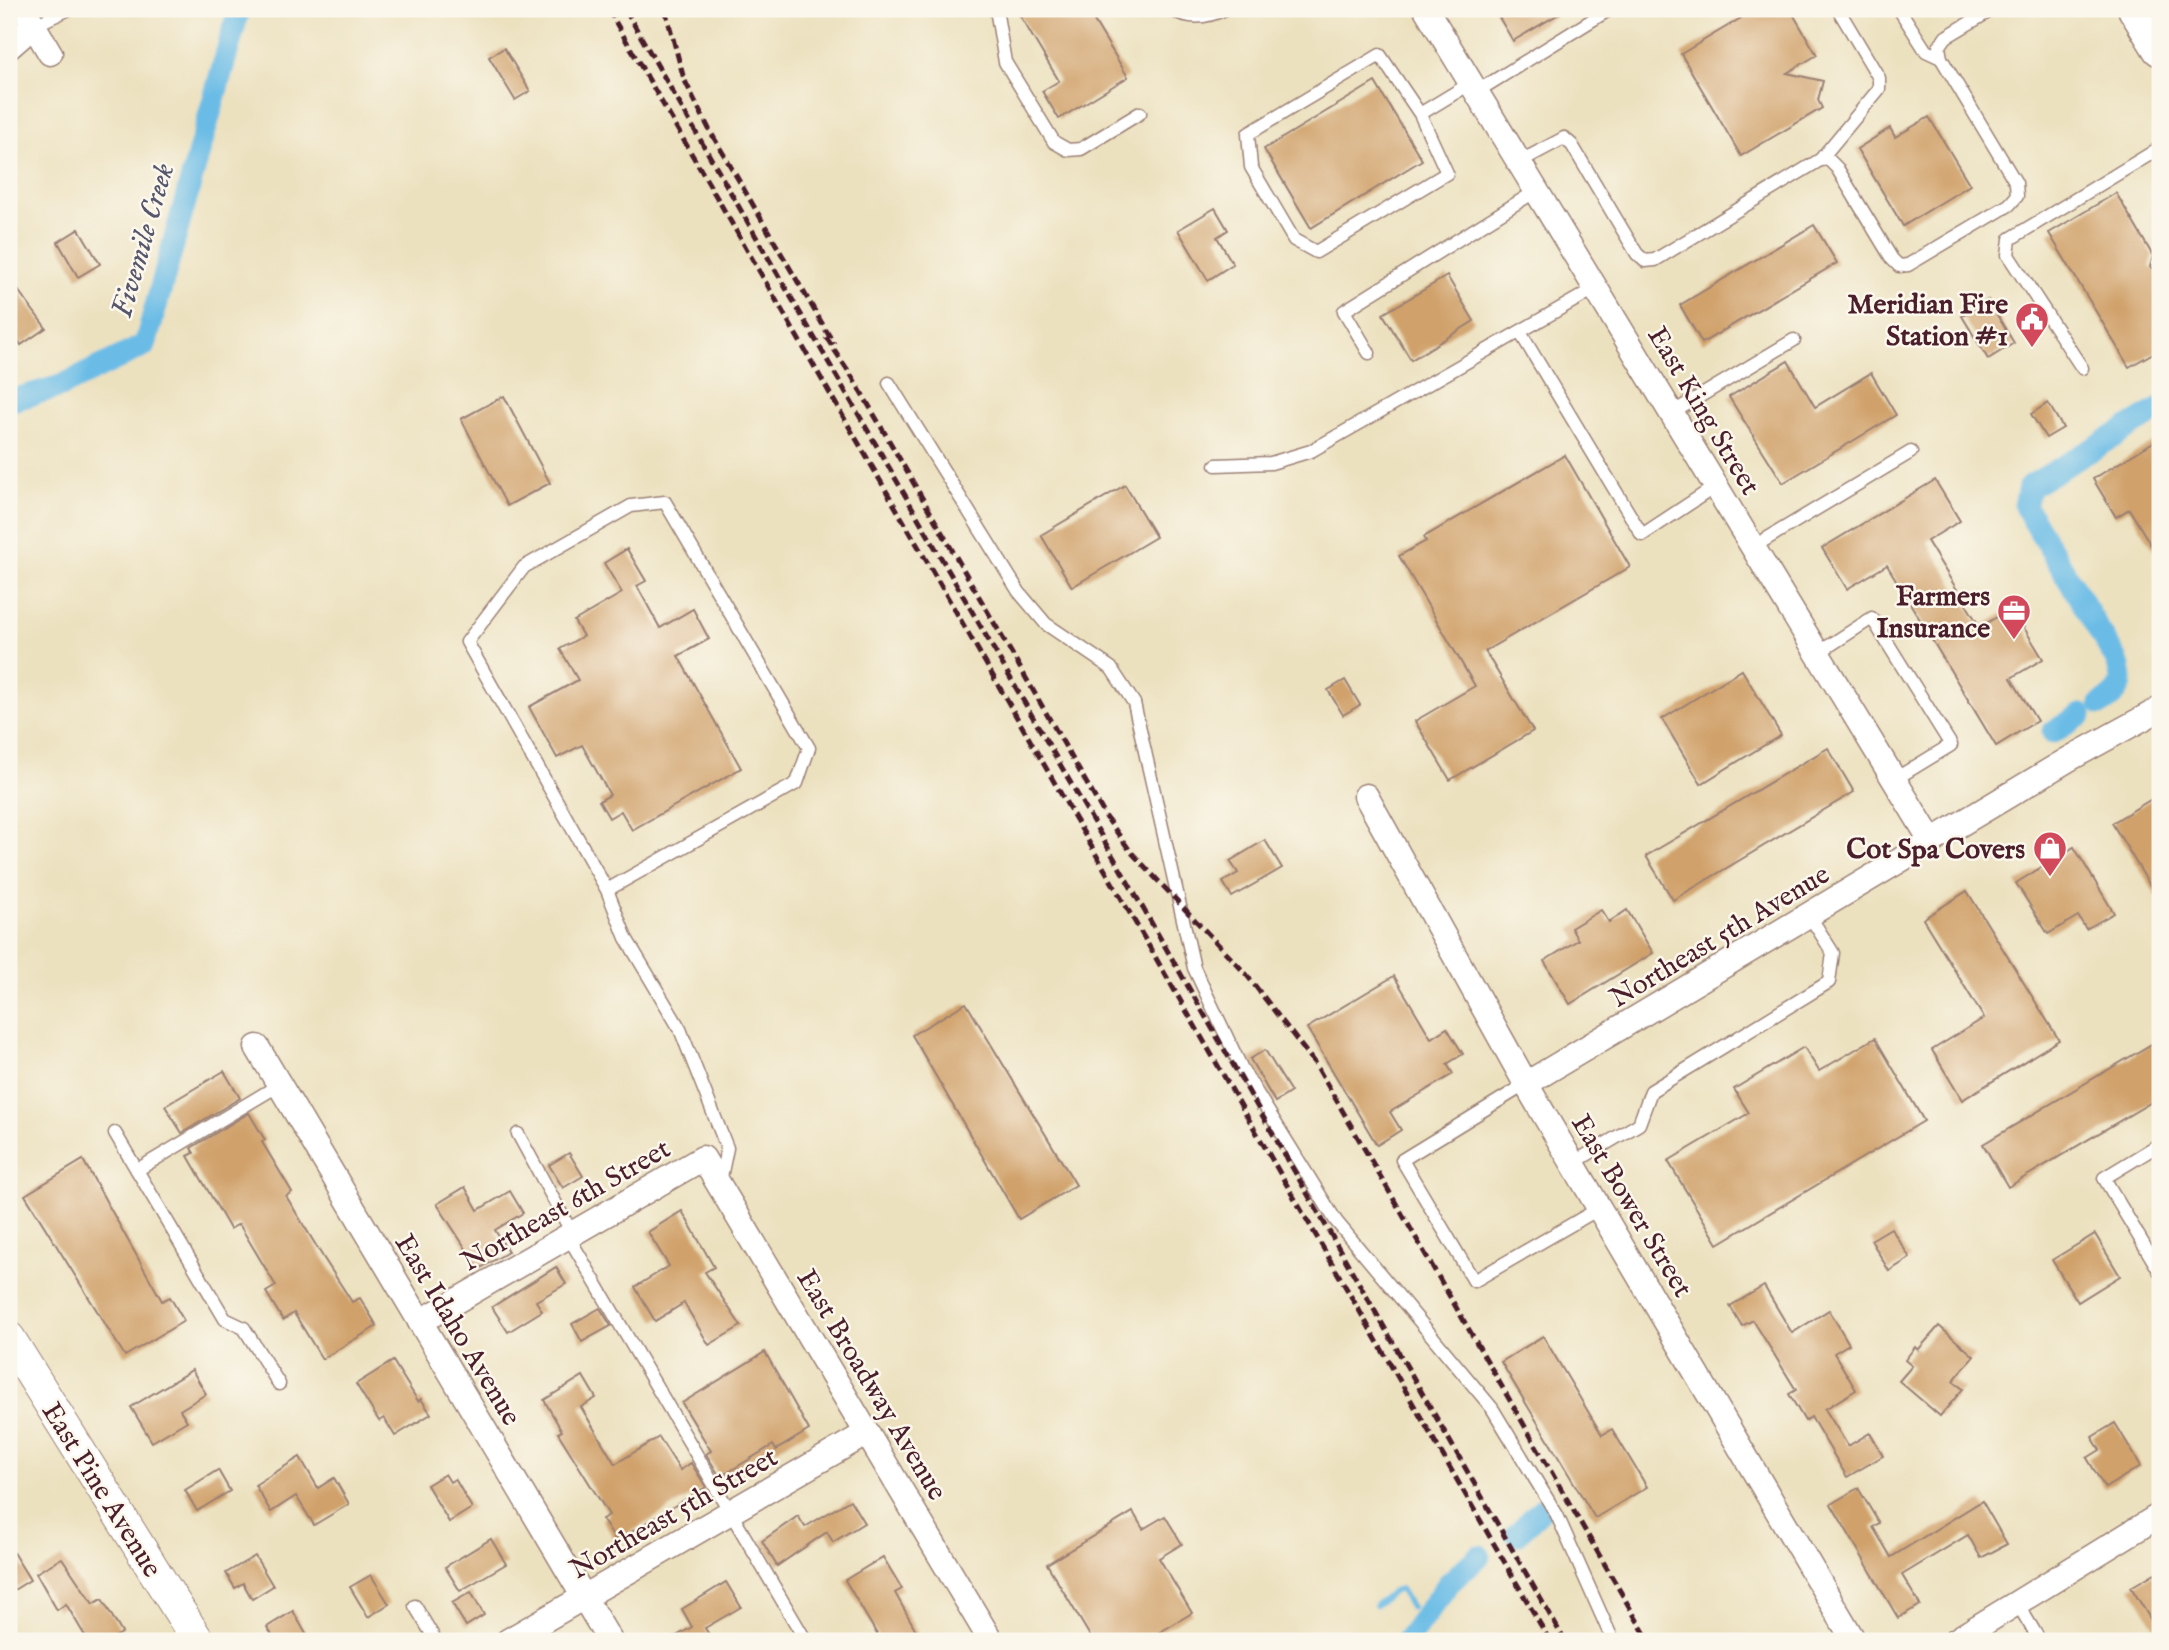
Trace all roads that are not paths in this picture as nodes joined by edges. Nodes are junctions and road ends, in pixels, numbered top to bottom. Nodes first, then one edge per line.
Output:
1 (69, 9) edge
2 (996, 9) edge
3 (1169, 9) edge
4 (1225, 9) edge
5 (1426, 9) edge
6 (1610, 9) edge
7 (1838, 9) edge
8 (1899, 9) edge
9 (1993, 9) edge
10 (2136, 9) edge
11 (29, 17) edge
12 (9, 47) edge
13 (2160, 48) edge
14 (50, 53) dead end
15 (1941, 58) junction
16 (1474, 88) junction
17 (1140, 113) dead end
18 (1420, 114) junction
19 (2160, 148) edge
20 (1820, 160) junction
21 (1519, 162) junction
22 (1536, 191) junction
23 (1596, 288) junction
24 (1520, 332) junction
25 (1794, 340) dead end
26 (1369, 353) dead end
27 (2082, 368) dead end
28 (889, 383) dead end
29 (1672, 413) junction
30 (1911, 452) dead end
31 (1216, 465) dead end
32 (1716, 486) junction
33 (1753, 547) junction
34 (1818, 653) junction
35 (2160, 709) edge
36 (1895, 779) junction
37 (1366, 796) dead end
38 (1933, 842) junction
39 (607, 890) junction
40 (1809, 915) junction
41 (257, 1047) dead end
42 (1526, 1084) junction
43 (279, 1085) junction
44 (115, 1133) dead end
45 (519, 1134) dead end
46 (2160, 1144) edge
47 (703, 1158) joint
48 (1573, 1164) junction
49 (137, 1170) junction
50 (719, 1185) junction
51 (1600, 1208) junction
52 (570, 1234) junction
53 (2160, 1272) edge
54 (420, 1322) junction
55 (9, 1338) edge
56 (278, 1384) dead end
57 (867, 1433) junction
58 (730, 1513) junction
59 (2160, 1515) edge
60 (584, 1598) junction
61 (2018, 1603) junction
62 (415, 1606) dead end
63 (198, 1641) edge
64 (436, 1641) edge
65 (508, 1641) edge
66 (610, 1641) edge
67 (806, 1641) edge
68 (991, 1641) edge
69 (1613, 1641) edge
70 (1854, 1641) edge
71 (1955, 1641) edge
72 (2040, 1641) edge

1 - 11 lane
2 - 17 lane
3 - 4 lane
5 - 16 street, East King Street
6 - 16 lane
7 - 20 lane
8 - 15 lane
9 - 15 lane
10 - 13 main road
11 - 12 street
11 - 14 street
15 - 20 lane
16 - 18 lane
16 - 21 street, East King Street
18 - 18 lane
19 - 27 lane
20 - 21 lane
21 - 22 street, East King Street
22 - 23 street, East King Street
22 - 26 lane
23 - 24 lane
23 - 29 street, East King Street
24 - 31 lane
24 - 32 lane
25 - 29 lane
28 - 69 lane
29 - 32 street, East King Street
30 - 33 lane
32 - 33 street, East King Street
33 - 34 street, East King Street
34 - 36 street, East King Street
34 - 36 lane
35 - 38 street, Northeast 5th Avenue
36 - 38 street, East King Street
37 - 42 street, East Bower Street
38 - 40 street, Northeast 5th Avenue
39 - 39 lane
39 - 50 lane
40 - 42 street, Northeast 5th Avenue
40 - 48 lane
41 - 43 street, East Idaho Avenue
42 - 48 street, East Bower Street
42 - 51 lane
43 - 49 lane
43 - 54 street, East Idaho Avenue
44 - 49 lane
45 - 52 lane
46 - 53 lane
47 - 50 street, East Broadway Avenue
47 - 52 street, Northeast 6th Street
48 - 51 street, East Bower Street
49 - 56 lane
50 - 57 street, East Broadway Avenue
51 - 70 street, East Bower Street
52 - 54 street, Northeast 6th Street
52 - 58 lane
54 - 60 street, East Idaho Avenue
55 - 63 street, East Pine Avenue
57 - 58 street, Northeast 5th Street
57 - 68 street, East Broadway Avenue
58 - 60 street, Northeast 5th Street
58 - 67 lane
59 - 61 street
60 - 65 street, Northeast 5th Street
60 - 66 street, East Idaho Avenue
61 - 71 street
61 - 72 lane
62 - 64 lane

